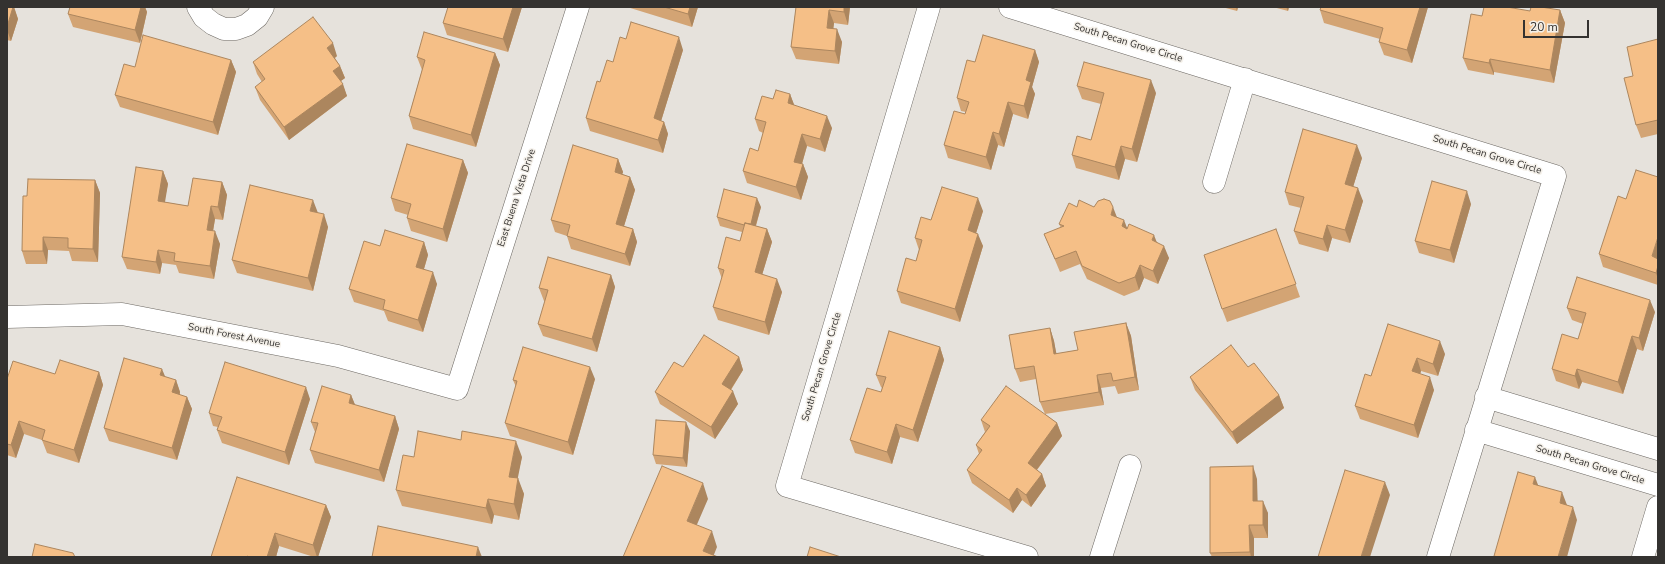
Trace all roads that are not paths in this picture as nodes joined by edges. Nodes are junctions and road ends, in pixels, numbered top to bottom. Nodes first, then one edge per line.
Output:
1 (198, 7) edge
2 (263, 7) edge
3 (578, 7) edge
4 (929, 7) edge
5 (1010, 7) edge
6 (1245, 79) junction
7 (1214, 182) dead end
8 (7, 317) edge
9 (457, 389) joint
10 (1486, 396) junction
11 (1582, 426) junction
12 (1476, 430) junction
13 (1658, 449) edge
14 (1572, 459) junction
15 (1130, 466) dead end
16 (1658, 485) edge
17 (1658, 507) edge
18 (1027, 557) edge
19 (1101, 557) edge
20 (1438, 557) edge
21 (1643, 557) edge

1 - 2 street
3 - 9 street, East Buena Vista Drive
4 - 18 street, South Pecan Grove Circle
5 - 6 street, South Pecan Grove Circle
6 - 7 street
6 - 10 street, South Pecan Grove Circle
8 - 9 street, South Forest Avenue
10 - 11 street
10 - 12 street, South Pecan Grove Circle
11 - 13 street
11 - 14 street
12 - 14 street, South Pecan Grove Circle
12 - 20 street, South Pecan Grove Circle
14 - 16 street, South Pecan Grove Circle
15 - 19 street
17 - 21 street

